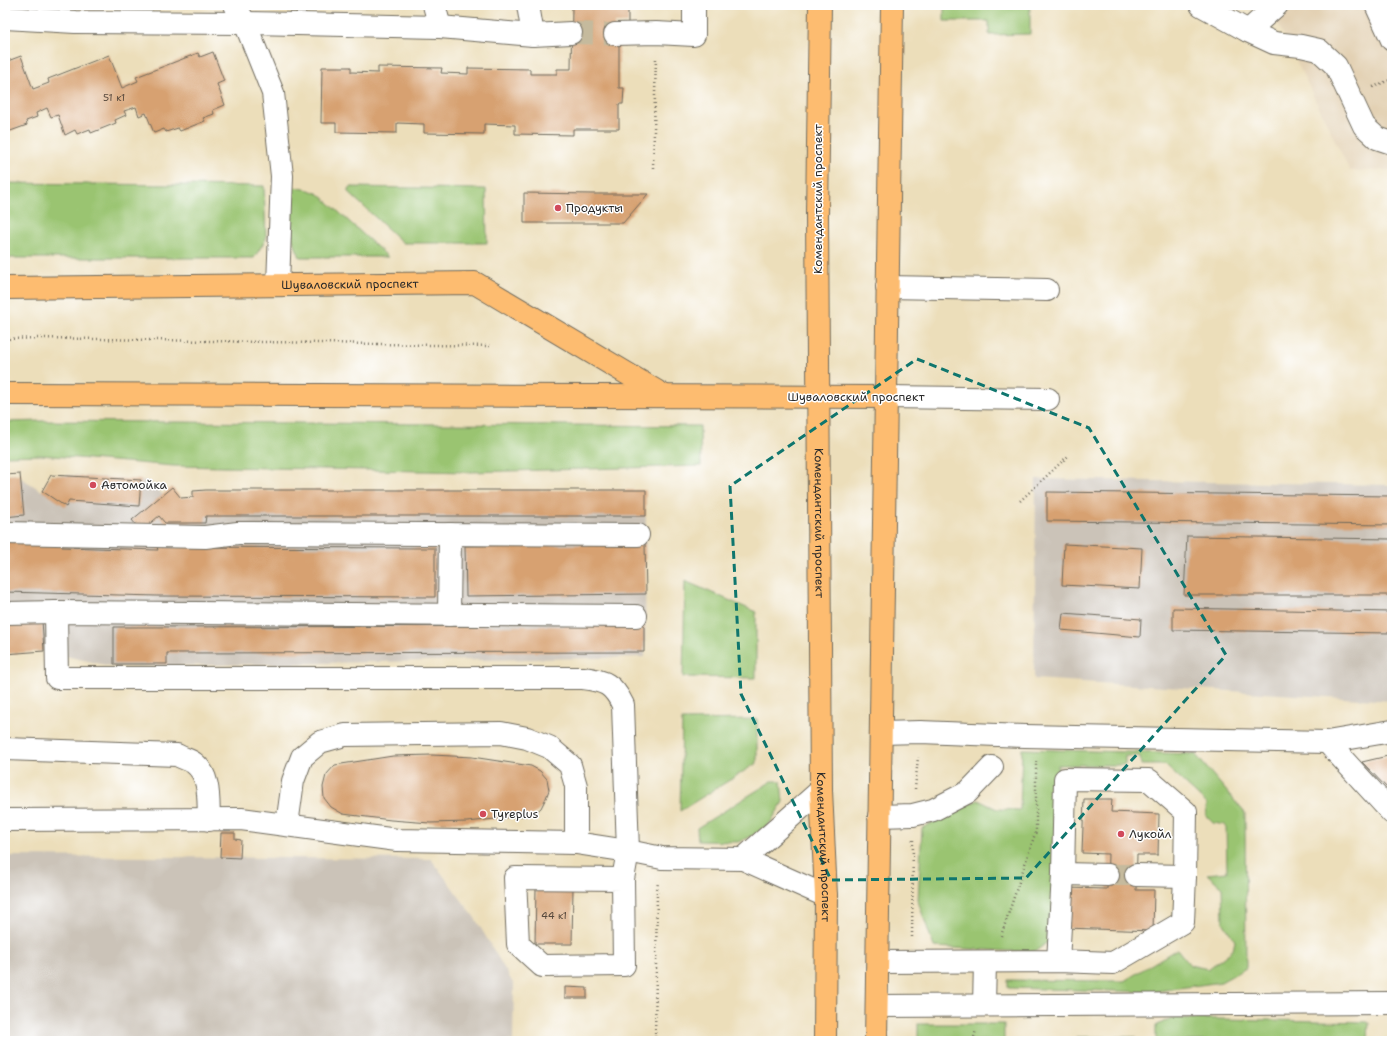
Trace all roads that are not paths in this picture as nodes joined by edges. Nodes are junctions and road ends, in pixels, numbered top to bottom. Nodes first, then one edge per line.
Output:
1 (434, 5) edge
2 (528, 5) edge
3 (694, 5) edge
4 (820, 5) edge
5 (892, 5) edge
6 (1201, 5) edge
7 (1277, 5) edge
8 (1376, 5) edge
9 (75, 13) edge
10 (240, 14) edge
11 (5, 18) edge
12 (440, 27) junction
13 (1248, 31) junction
14 (571, 33) tunnel mouth
15 (615, 34) tunnel mouth
16 (533, 35) junction
17 (1392, 40) edge
18 (1392, 143) edge
19 (278, 285) junction
20 (887, 287) junction
21 (5, 288) edge
22 (1047, 290) dead end
23 (5, 394) edge
24 (664, 396) junction
25 (819, 397) junction
26 (886, 397) junction
27 (1048, 398) dead end
28 (5, 533) edge
29 (450, 534) junction
30 (638, 535) dead end
31 (56, 612) junction
32 (5, 613) edge
33 (449, 615) junction
34 (636, 616) dead end
35 (1392, 731) edge
36 (881, 733) junction
37 (1327, 742) junction
38 (5, 749) edge
39 (992, 767) dead end
40 (821, 790) junction
41 (1392, 813) edge
42 (879, 816) junction
43 (5, 820) edge
44 (209, 820) junction
45 (287, 825) junction
46 (576, 842) junction
47 (628, 851) junction
48 (743, 860) junction
49 (1063, 874) junction
50 (1108, 875) tunnel mouth
51 (1136, 875) tunnel mouth
52 (1185, 876) junction
53 (623, 879) junction
54 (826, 896) junction
55 (1058, 961) junction
56 (878, 962) junction
57 (985, 962) junction
58 (1392, 1003) edge
59 (984, 1005) junction
60 (877, 1006) junction
61 (825, 1041) edge
62 (876, 1041) edge

1 - 12 lane
2 - 16 lane
3 - 15 lane
4 - 25 main road, Комендантский проспект
5 - 20 main road
6 - 13 lane
7 - 13 lane
8 - 17 lane
9 - 10 lane
9 - 11 lane
10 - 12 lane
10 - 19 lane
12 - 16 lane
13 - 18 lane
14 - 16 lane
19 - 21 main road, Шуваловский проспект
19 - 24 main road, Шуваловский проспект
20 - 22 lane
20 - 26 main road
23 - 24 main road, Шуваловский проспект
24 - 25 main road, Шуваловский проспект
25 - 26 main road, Шуваловский проспект
25 - 40 main road, Комендантский проспект
26 - 27 lane, Шуваловский проспект
26 - 36 main road
28 - 29 lane
29 - 30 lane
29 - 33 lane
31 - 32 lane
31 - 33 lane
31 - 47 lane
33 - 34 lane
35 - 37 lane
36 - 37 lane
36 - 42 main road
37 - 41 lane
38 - 44 lane
39 - 42 lane
40 - 48 lane
40 - 54 main road, Комендантский проспект
42 - 56 main road
43 - 44 lane
44 - 45 lane
45 - 46 lane
45 - 46 lane
46 - 47 lane
47 - 48 lane
47 - 53 lane
48 - 54 lane
49 - 50 lane
49 - 52 lane
49 - 55 lane
51 - 52 lane
52 - 55 lane
53 - 53 lane
54 - 61 main road, Комендантский проспект
55 - 57 lane
56 - 57 lane
56 - 60 main road
57 - 59 lane
58 - 59 lane
59 - 60 lane
60 - 62 main road

